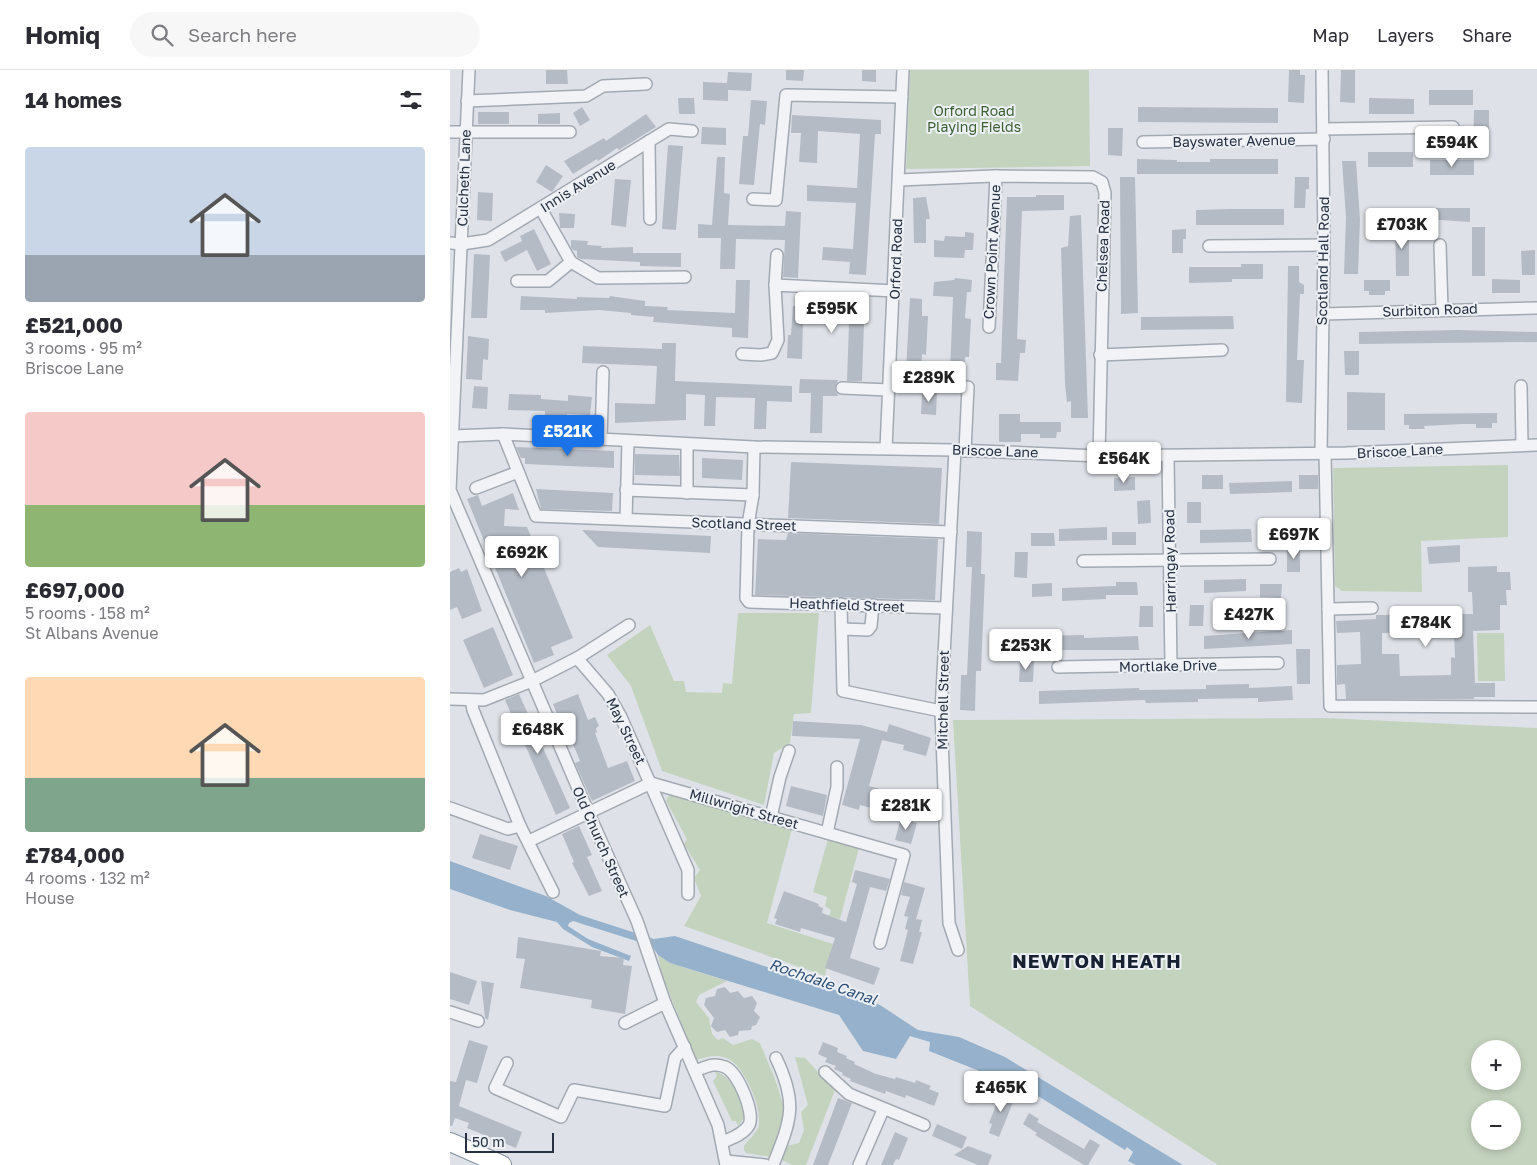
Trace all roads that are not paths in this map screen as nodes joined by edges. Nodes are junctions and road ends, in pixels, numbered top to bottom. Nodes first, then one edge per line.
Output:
1 (469, 70) edge
2 (903, 70) edge
3 (1322, 70) edge
4 (646, 84) dead end
5 (902, 97) junction
6 (468, 101) junction
7 (1453, 127) dead end
8 (692, 131) dead end
9 (450, 132) edge
10 (570, 132) dead end
11 (466, 133) junction
12 (1324, 134) junction
13 (649, 141) junction
14 (1143, 142) dead end
15 (996, 176) junction
16 (899, 180) junction
17 (753, 199) dead end
18 (541, 209) junction
19 (650, 219) dead end
20 (450, 243) edge
21 (462, 244) junction
22 (1324, 244) junction
23 (1209, 246) dead end
24 (1440, 246) dead end
25 (776, 255) dead end
26 (571, 262) junction
27 (684, 277) dead end
28 (518, 281) dead end
29 (775, 285) junction
30 (894, 291) junction
31 (1537, 308) edge
32 (1442, 309) junction
33 (1322, 314) junction
34 (454, 326) edge
35 (988, 328) dead end
36 (1222, 350) dead end
37 (742, 354) dead end
38 (1100, 355) junction
39 (603, 372) dead end
40 (1521, 386) dead end
41 (968, 387) dead end
42 (842, 388) dead end
43 (890, 390) junction
44 (503, 434) junction
45 (453, 436) junction
46 (601, 439) junction
47 (628, 441) junction
48 (687, 444) junction
49 (1522, 445) junction
50 (1537, 445) edge
51 (754, 447) junction
52 (886, 448) junction
53 (960, 450) junction
54 (1323, 453) junction
55 (1099, 456) junction
56 (1168, 456) junction
57 (518, 472) junction
58 (476, 488) dead end
59 (450, 490) edge
60 (626, 490) junction
61 (687, 492) junction
62 (753, 495) junction
63 (626, 519) junction
64 (748, 524) junction
65 (951, 532) junction
66 (1270, 558) dead end
67 (1170, 560) junction
68 (1083, 561) dead end
69 (841, 604) junction
70 (873, 605) junction
71 (945, 608) junction
72 (1372, 608) dead end
73 (1328, 609) junction
74 (629, 626) dead end
75 (842, 629) junction
76 (577, 658) junction
77 (1278, 664) dead end
78 (1171, 666) junction
79 (1058, 667) dead end
80 (532, 681) junction
81 (450, 699) edge
82 (471, 700) junction
83 (1537, 707) edge
84 (941, 710) junction
85 (789, 751) dead end
86 (838, 767) dead end
87 (651, 783) junction
88 (450, 808) edge
89 (588, 814) junction
90 (771, 817) junction
91 (520, 826) junction
92 (827, 833) junction
93 (529, 841) junction
94 (553, 892) dead end
95 (688, 894) dead end
96 (880, 943) dead end
97 (958, 950) dead end
98 (665, 1003) junction
99 (451, 1016) edge
100 (478, 1021) dead end
101 (625, 1023) dead end
102 (685, 1047) junction
103 (776, 1058) dead end
104 (507, 1063) dead end
105 (695, 1071) junction
106 (825, 1072) dead end
107 (883, 1110) junction
108 (924, 1125) dead end
109 (450, 1142) edge
110 (723, 1142) junction
111 (726, 1163) edge
112 (502, 1165) edge
113 (765, 1165) edge
114 (773, 1165) edge
115 (859, 1165) edge

1 - 6 street, Culcheth Lane
2 - 5 street, Orford Road
3 - 12 street, Scotland Hall Road
4 - 6 street
5 - 16 street, Orford Road
5 - 17 street
6 - 11 street, Culcheth Lane
7 - 12 street, Bayswater Avenue
8 - 13 street, Innis Avenue
9 - 11 street
10 - 11 street
11 - 21 street, Culcheth Lane
12 - 14 street, Bayswater Avenue
12 - 22 street, Scotland Hall Road
13 - 18 street, Innis Avenue
13 - 19 street
15 - 16 street, Chelsea Road
15 - 35 street, Crown Point Avenue
15 - 38 street, Chelsea Road
16 - 30 street, Orford Road
18 - 21 street, Innis Avenue
18 - 26 street
20 - 21 street, Innis Avenue
21 - 34 street, Culcheth Lane
22 - 23 street
22 - 33 street, Scotland Hall Road
24 - 32 street
25 - 29 street
26 - 27 street
26 - 28 street
29 - 30 street
29 - 37 street
30 - 43 street, Orford Road
31 - 32 street, Surbiton Road
32 - 33 street, Surbiton Road
33 - 54 street, Scotland Hall Road
34 - 45 street, Culcheth Lane
36 - 38 street
38 - 55 street, Chelsea Road
39 - 46 street
40 - 49 street
41 - 53 street, Mitchell Street
42 - 43 street
43 - 52 street, Orford Road
44 - 45 street, Briscoe Lane
44 - 46 street, Briscoe Lane
44 - 57 street
45 - 59 street, Old Church Street
46 - 47 street, Briscoe Lane
47 - 48 street, Briscoe Lane
47 - 60 street
48 - 51 street, Briscoe Lane
48 - 61 street
49 - 50 street, Briscoe Lane
49 - 54 street, Briscoe Lane
51 - 52 street, Briscoe Lane
51 - 62 street
52 - 53 street, Briscoe Lane
53 - 55 street, Briscoe Lane
53 - 65 street, Mitchell Street
54 - 56 street, Briscoe Lane
54 - 73 street, Scotland Hall Road
55 - 56 street, Briscoe Lane
56 - 67 street, Harringay Road
57 - 58 street
57 - 63 street, Scotland Street
59 - 80 street, Old Church Street
60 - 61 street
60 - 63 street
61 - 62 street
62 - 64 street
63 - 64 street, Scotland Street
64 - 65 street, Scotland Street
64 - 69 street, Heathfield Street
65 - 71 street, Mitchell Street
66 - 67 street
67 - 68 street
67 - 78 street, Harringay Road
69 - 70 street, Heathfield Street
69 - 75 street
70 - 71 street, Heathfield Street
70 - 75 street
71 - 84 street, Mitchell Street
72 - 73 street
73 - 83 street, Scotland Hall Road
74 - 76 street
75 - 84 street
76 - 80 street
76 - 87 street, May Street
77 - 78 street, Mortlake Drive
78 - 79 street, Mortlake Drive
80 - 82 street
80 - 89 street, Old Church Street
81 - 82 street
82 - 91 street
84 - 97 street, Mitchell Street
85 - 90 street
86 - 92 street
87 - 89 street
87 - 90 street, Millwright Street
87 - 95 street, May Street
88 - 91 street
89 - 93 street
89 - 98 street, Old Church Street
90 - 92 street, Millwright Street
91 - 93 street
92 - 96 street, Millwright Street
93 - 94 street
98 - 101 street
98 - 102 street, Old Church Street
99 - 100 street
102 - 104 street
102 - 105 street, Old Church Street
103 - 114 street
105 - 110 street, Old Church Street
105 - 110 street
106 - 107 street
107 - 108 street
107 - 115 street
109 - 112 highway
110 - 111 street, Old Church Street
111 - 113 street

